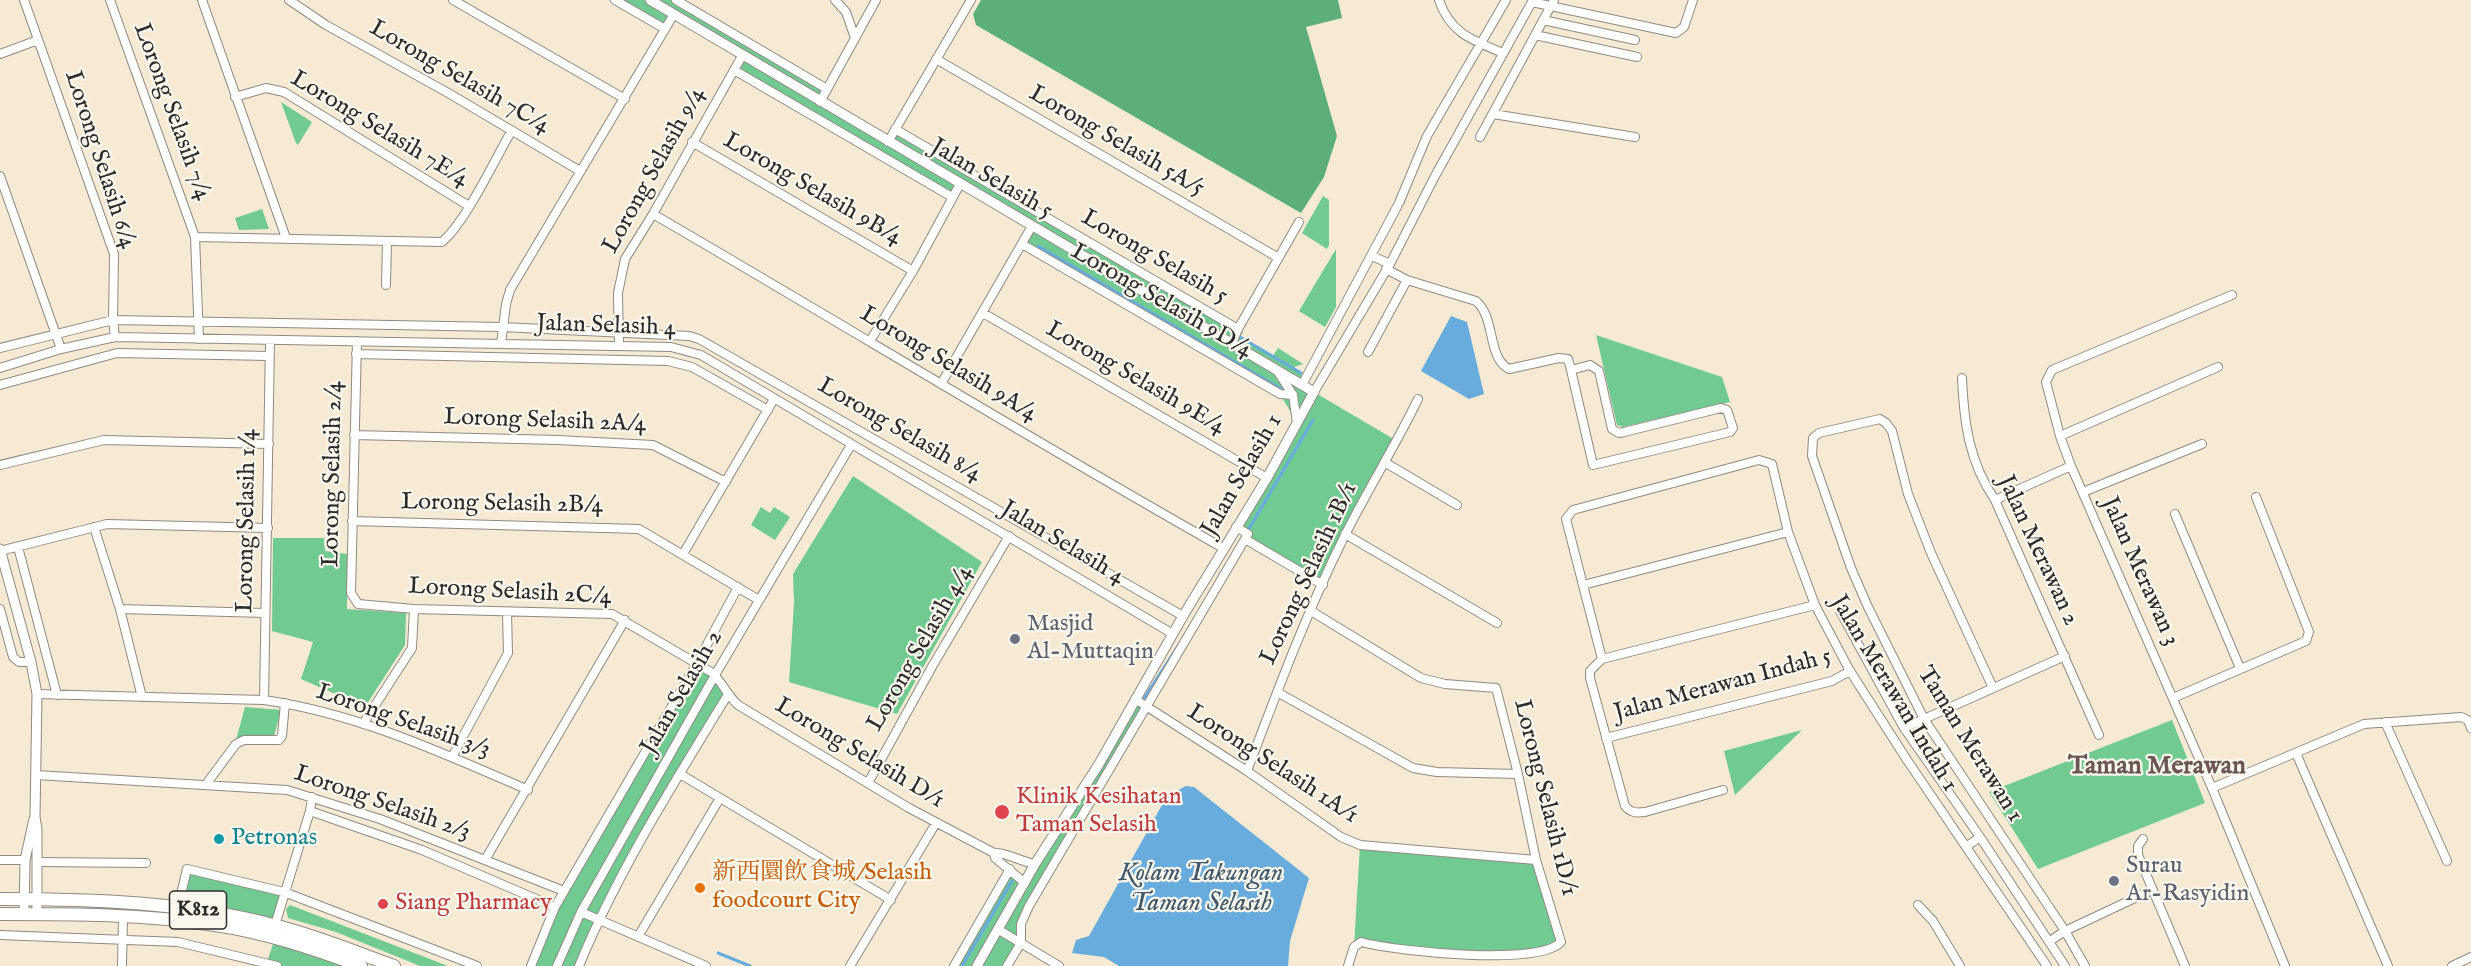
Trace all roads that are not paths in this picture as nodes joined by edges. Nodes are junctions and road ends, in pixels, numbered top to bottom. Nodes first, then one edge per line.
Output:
1 (24, 0) edge
2 (110, 0) edge
3 (202, 0) edge
4 (289, 0) edge
5 (453, 0) edge
6 (615, 0) edge
7 (650, 0) edge
8 (676, 0) edge
9 (835, 0) edge
10 (876, 0) edge
11 (971, 0) edge
12 (1439, 0) edge
13 (1506, 0) edge
14 (1693, 0) edge
15 (1532, 1) edge
16 (1552, 3) edge
17 (694, 11) junction
18 (674, 14) junction
19 (1543, 20) junction
20 (687, 22) junction
21 (664, 29) junction
22 (1535, 35) junction
23 (855, 38) junction
24 (38, 40) junction
25 (1635, 40) dead end
26 (1480, 43) junction
27 (1503, 53) junction
28 (0, 54) edge
29 (742, 56) junction
30 (1637, 57) dead end
31 (936, 60) junction
32 (734, 70) junction
33 (827, 89) junction
34 (235, 97) junction
35 (625, 99) junction
36 (820, 102) junction
37 (1493, 114) junction
38 (895, 129) junction
39 (512, 130) junction
40 (1480, 137) dead end
41 (1635, 137) dead end
42 (692, 142) junction
43 (888, 142) junction
44 (580, 171) junction
45 (0, 176) edge
46 (960, 184) junction
47 (952, 197) junction
48 (469, 206) junction
49 (653, 214) junction
50 (1299, 222) dead end
51 (1032, 226) junction
52 (195, 237) junction
53 (286, 238) junction
54 (387, 241) junction
55 (1022, 244) junction
56 (1372, 256) junction
57 (1278, 257) junction
58 (1388, 266) junction
59 (913, 271) junction
60 (1407, 280) junction
61 (386, 285) dead end
62 (2232, 295) dead end
63 (983, 313) junction
64 (113, 320) junction
65 (197, 320) junction
66 (345, 325) junction
67 (502, 327) junction
68 (1238, 329) junction
69 (618, 331) junction
70 (54, 333) junction
71 (115, 337) junction
72 (199, 339) junction
73 (270, 341) junction
74 (345, 341) junction
75 (357, 341) junction
76 (870, 341) junction
77 (1232, 343) junction
78 (501, 344) junction
79 (619, 345) junction
80 (0, 348) edge
81 (61, 349) junction
82 (1368, 352) dead end
83 (356, 354) junction
84 (269, 356) junction
85 (2218, 367) dead end
86 (0, 368) edge
87 (1274, 368) junction
88 (1571, 370) junction
89 (1962, 378) dead end
90 (941, 384) junction
91 (0, 385) edge
92 (1302, 385) junction
93 (1314, 392) junction
94 (1293, 395) junction
95 (774, 399) junction
96 (1418, 399) dead end
97 (768, 410) junction
98 (1297, 423) junction
99 (354, 435) junction
100 (2060, 436) junction
101 (269, 444) junction
102 (2202, 444) dead end
103 (851, 445) junction
104 (1386, 463) junction
105 (0, 465) edge
106 (2071, 466) junction
107 (929, 471) junction
108 (1267, 478) junction
109 (726, 482) junction
110 (921, 484) junction
111 (2083, 492) junction
112 (2256, 497) dead end
113 (1995, 500) junction
114 (1457, 505) dead end
115 (2175, 514) dead end
116 (352, 521) junction
117 (94, 527) junction
118 (1236, 527) junction
119 (268, 528) junction
120 (1788, 532) junction
121 (1345, 534) junction
122 (1009, 536) junction
123 (1245, 538) junction
124 (18, 547) junction
125 (1223, 548) junction
126 (0, 550) edge
127 (683, 554) junction
128 (1323, 585) junction
129 (1583, 585) junction
130 (738, 587) junction
131 (759, 600) junction
132 (358, 604) joint
133 (1815, 605) junction
134 (0, 609) edge
135 (120, 609) junction
136 (414, 609) junction
137 (1311, 611) junction
138 (1840, 611) dead end
139 (507, 612) junction
140 (266, 613) junction
141 (1183, 616) junction
142 (625, 620) junction
143 (1497, 623) dead end
144 (1173, 634) junction
145 (2065, 656) junction
146 (1602, 659) junction
147 (31, 662) junction
148 (697, 663) junction
149 (2240, 668) junction
150 (1850, 671) junction
151 (715, 675) junction
152 (1993, 688) junction
153 (1277, 692) junction
154 (37, 694) junction
155 (57, 694) junction
156 (142, 696) junction
157 (728, 696) junction
158 (2173, 698) junction
159 (1135, 699) junction
160 (264, 700) junction
161 (285, 704) junction
162 (1145, 705) junction
163 (1924, 719) junction
164 (2385, 722) junction
165 (363, 724) junction
166 (2469, 724) edge
167 (1904, 728) junction
168 (2099, 735) dead end
169 (1606, 738) junction
170 (2296, 753) junction
171 (452, 757) junction
172 (1247, 771) junction
173 (680, 774) junction
174 (1518, 774) junction
175 (36, 775) junction
176 (207, 783) junction
177 (868, 783) junction
178 (2212, 788) junction
179 (528, 790) junction
180 (1723, 790) dead end
181 (312, 797) junction
182 (720, 798) junction
183 (310, 811) junction
184 (34, 817) junction
185 (936, 823) junction
186 (1980, 837) junction
187 (2143, 838) dead end
188 (1966, 847) junction
189 (994, 853) junction
190 (0, 860) edge
191 (26, 860) junction
192 (485, 860) junction
193 (1536, 860) junction
194 (2447, 861) dead end
195 (38, 862) junction
196 (146, 863) dead end
197 (1035, 864) junction
198 (1010, 869) junction
199 (1025, 883) junction
200 (2152, 890) junction
201 (564, 891) junction
202 (284, 892) junction
203 (0, 899) edge
204 (24, 899) junction
205 (38, 899) junction
206 (891, 900) junction
207 (1918, 905) dead end
208 (178, 907) junction
209 (555, 907) junction
210 (581, 912) junction
211 (0, 914) edge
212 (24, 914) junction
213 (37, 914) junction
214 (123, 917) junction
215 (598, 919) junction
216 (275, 925) junction
217 (999, 930) junction
218 (2065, 932) junction
219 (0, 935) edge
220 (639, 935) junction
221 (123, 938) junction
222 (2050, 941) junction
223 (1021, 943) junction
224 (2471, 957) edge
225 (2061, 958) junction
226 (122, 966) edge
227 (277, 966) edge
228 (361, 966) edge
229 (394, 966) edge
230 (477, 966) edge
231 (531, 966) edge
232 (557, 966) edge
233 (579, 966) edge
234 (706, 966) edge
235 (850, 966) edge
236 (954, 966) edge
237 (977, 966) edge
238 (1007, 966) edge
239 (1059, 966) edge
240 (1348, 966) edge
241 (1960, 966) edge
242 (2048, 966) edge
243 (2065, 966) edge
244 (2085, 966) edge
245 (2185, 966) edge
246 (2285, 966) edge
247 (2388, 966) edge
248 (2452, 966) edge

1 - 24 street, Lorong Selasih 6/4
2 - 52 street, Lorong Selasih 7/4
3 - 34 street
4 - 39 street, Lorong Selasih 7C/4
5 - 35 street
6 - 21 street
7 - 18 street, Jalan Selasih 5
8 - 17 street
9 - 23 street
10 - 23 street
11 - 31 street
12 - 26 street
13 - 26 street
14 - 16 street
15 - 16 street
15 - 27 street, Jalan Selasih 1
16 - 19 street
17 - 20 street
17 - 33 street
18 - 20 street, Jalan Selasih 5
18 - 21 street
19 - 22 street
19 - 25 street
20 - 29 street, Jalan Selasih 5
21 - 35 street
22 - 30 street
22 - 37 street
23 - 33 street
24 - 28 street
24 - 64 street, Lorong Selasih 6/4
26 - 27 street
26 - 56 street
27 - 58 street, Jalan Selasih 1
29 - 32 street, Lorong Selasih 9/4
29 - 36 street, Jalan Selasih 5
31 - 38 street
31 - 57 street, Lorong Selasih 5A/5
32 - 42 street, Lorong Selasih 9/4
32 - 47 street
33 - 36 street
34 - 48 street, Lorong Selasih 7E/4
34 - 53 street
35 - 44 street
36 - 43 street, Jalan Selasih 5
37 - 40 street
37 - 41 street
38 - 43 street
38 - 68 street, Lorong Selasih 5
39 - 44 street, Lorong Selasih 7C/4
39 - 48 street
42 - 49 street, Lorong Selasih 9/4
42 - 59 street, Lorong Selasih 9B/4
43 - 46 street, Jalan Selasih 5
44 - 67 street
45 - 70 street
46 - 47 street
46 - 51 street, Jalan Selasih 5
47 - 59 street
48 - 54 street
49 - 69 street, Lorong Selasih 9/4
49 - 76 street, Lorong Selasih 9A/4
50 - 57 street
51 - 55 street
51 - 77 street, Jalan Selasih 5
52 - 53 street
52 - 65 street, Lorong Selasih 7/4
53 - 54 street
54 - 61 street
55 - 63 street
55 - 94 street, Lorong Selasih 9D/4
56 - 58 street
56 - 92 street
57 - 68 street
58 - 60 street
58 - 93 street, Jalan Selasih 1
59 - 76 street
60 - 82 street
60 - 88 street
62 - 100 street, Jalan Merawan 3
63 - 90 street
63 - 108 street, Lorong Selasih 9E/4
64 - 65 street
64 - 70 street
64 - 71 street, Lorong Selasih 6/4
65 - 66 street
65 - 72 street, Lorong Selasih 7/4
66 - 67 street
66 - 74 street
67 - 69 street
67 - 78 street
68 - 77 street
69 - 79 street, Lorong Selasih 9/4
69 - 107 street, Lorong Selasih 8/4
70 - 80 street
70 - 81 street
71 - 72 street, Jalan Selasih 4
71 - 81 street, Jalan Selasih 4
72 - 73 street, Jalan Selasih 4
73 - 74 street, Jalan Selasih 4
73 - 84 street, Lorong Selasih 1/4
74 - 75 street, Jalan Selasih 4
75 - 78 street, Jalan Selasih 4
75 - 83 street, Lorong Selasih 2/4
76 - 90 street, Lorong Selasih 9A/4
77 - 87 street, Jalan Selasih 5
78 - 79 street, Jalan Selasih 4
79 - 95 street, Jalan Selasih 4
81 - 86 street, Jalan Selasih 4
83 - 97 street
83 - 99 street, Lorong Selasih 2/4
84 - 91 street
84 - 101 street, Lorong Selasih 1/4
85 - 100 street
87 - 92 street, Jalan Selasih 5
87 - 94 street
88 - 88 street
89 - 113 street, Jalan Merawan 2
90 - 125 street, Lorong Selasih 9A/4
92 - 93 street, Jalan Selasih 5
93 - 98 street, Jalan Selasih 1
94 - 98 street
95 - 97 street
95 - 103 street, Jalan Selasih 4
96 - 104 street, Lorong Selasih 1B/1
97 - 109 street
98 - 108 street, Jalan Selasih 1
99 - 109 street, Lorong Selasih 2A/4
99 - 116 street, Lorong Selasih 2/4
100 - 106 street, Jalan Merawan 3
101 - 105 street
101 - 119 street, Lorong Selasih 1/4
102 - 111 street
103 - 110 street, Jalan Selasih 4
103 - 131 street, Jalan Selasih 2
104 - 114 street
104 - 121 street, Lorong Selasih 1B/1
106 - 111 street, Jalan Merawan 3
106 - 113 street
107 - 110 street
107 - 141 street, Lorong Selasih 8/4
108 - 118 street, Jalan Selasih 1
109 - 127 street
110 - 122 street, Jalan Selasih 4
111 - 158 street, Jalan Merawan 3
112 - 149 street
113 - 145 street, Jalan Merawan 2
115 - 149 street
116 - 127 street, Lorong Selasih 2B/4
116 - 132 street, Lorong Selasih 2/4
117 - 119 street
117 - 124 street
117 - 135 street
118 - 123 street
118 - 125 street, Jalan Selasih 1
119 - 140 street, Lorong Selasih 1/4
120 - 129 street
120 - 129 street, Jalan Merawan Indah 1
120 - 133 street, Jalan Merawan Indah 1
121 - 128 street, Lorong Selasih 1B/1
121 - 143 street
122 - 144 street, Jalan Selasih 4
122 - 177 street, Lorong Selasih 4/4
123 - 128 street
123 - 162 street
124 - 126 street
124 - 155 street
125 - 141 street, Jalan Selasih 1
126 - 147 street
127 - 130 street, Lorong Selasih 2B/4
128 - 137 street, Lorong Selasih 1B/1
129 - 146 street
130 - 131 street, Lorong Selasih 2B/4
130 - 148 street
131 - 151 street, Jalan Selasih 2
132 - 136 street, Lorong Selasih 2C/4
133 - 146 street
133 - 150 street, Jalan Merawan Indah 1
134 - 147 street
135 - 140 street
135 - 156 street
136 - 139 street, Lorong Selasih 2C/4
136 - 165 street
137 - 153 street, Lorong Selasih 1B/1
137 - 174 street, Lorong Selasih 1D/1
138 - 167 street
139 - 142 street, Lorong Selasih 2C/4
139 - 171 street
140 - 160 street, Lorong Selasih 1/4
141 - 144 street, Jalan Selasih 1
142 - 148 street, Lorong Selasih 2C/4
142 - 179 street
144 - 159 street, Jalan Selasih 1
145 - 152 street
145 - 168 street, Jalan Merawan 2
146 - 169 street
147 - 154 street
148 - 151 street, Lorong Selasih 2C/4
148 - 201 street
149 - 158 street
150 - 169 street, Jalan Merawan Indah 5
150 - 188 street, Jalan Merawan Indah 1
151 - 157 street, Lorong Selasih D/1
151 - 210 street, Jalan Selasih 2
152 - 163 street
152 - 163 street, Taman Merawan 1
153 - 172 street, Lorong Selasih 1B/1
153 - 174 street
154 - 155 street
154 - 175 street
155 - 156 street
156 - 160 street
157 - 173 street
157 - 177 street, Lorong Selasih D/1
158 - 178 street, Jalan Merawan 3
159 - 162 street, Lorong Selasih 1A/1
159 - 197 street, Jalan Selasih 1
160 - 161 street, Lorong Selasih 3/3
161 - 165 street, Lorong Selasih 3/3
161 - 176 street
162 - 172 street, Lorong Selasih 1A/1
162 - 223 street
163 - 167 street
163 - 218 street, Taman Merawan 1
164 - 166 street
164 - 170 street
164 - 194 street
165 - 171 street, Lorong Selasih 3/3
167 - 186 street
169 - 180 street
170 - 178 street
170 - 247 street
171 - 179 street, Lorong Selasih 3/3
172 - 193 street, Lorong Selasih 1A/1
173 - 182 street
173 - 215 street
174 - 193 street, Lorong Selasih 1D/1
175 - 176 street, Lorong Selasih 2/3
175 - 184 street
176 - 181 street, Lorong Selasih 2/3
177 - 185 street, Lorong Selasih D/1
178 - 246 street, Jalan Merawan 3
179 - 192 street
181 - 183 street
181 - 192 street, Lorong Selasih 2/3
182 - 206 street
182 - 220 street
183 - 202 street
183 - 209 street
184 - 191 street
184 - 195 street
185 - 189 street, Lorong Selasih D/1
185 - 206 street
186 - 188 street
186 - 222 street
187 - 200 street
188 - 242 street, Jalan Merawan Indah 1
189 - 197 street
189 - 198 street
190 - 191 street
191 - 204 street
192 - 201 street, Lorong Selasih 2/3
193 - 240 street, Lorong Selasih 1D/1
195 - 196 street
195 - 205 street
197 - 199 street, Jalan Selasih 1
198 - 199 street
198 - 236 street
199 - 217 street, Jalan Selasih 1
200 - 218 street
200 - 245 street
201 - 209 street
202 - 208 street
202 - 216 street
202 - 230 street
203 - 204 main road, K812
204 - 205 main road, K812
204 - 212 street
205 - 208 main road, K812
205 - 213 street
206 - 235 street
207 - 241 street
208 - 216 main road, K812
209 - 231 street
210 - 215 street
210 - 232 street, Jalan Selasih 2
211 - 212 main road, K812
212 - 213 main road, K812
213 - 214 main road, K812
214 - 221 street
214 - 228 main road, K812
215 - 220 street
215 - 233 street
216 - 229 main road, K812
217 - 223 street
217 - 237 street, Jalan Selasih 1
218 - 222 street
218 - 244 street, Taman Merawan 1
219 - 221 street
220 - 234 street
221 - 226 street
221 - 227 street
222 - 225 street
223 - 238 street
223 - 239 street
224 - 248 street
225 - 242 street
225 - 243 street

